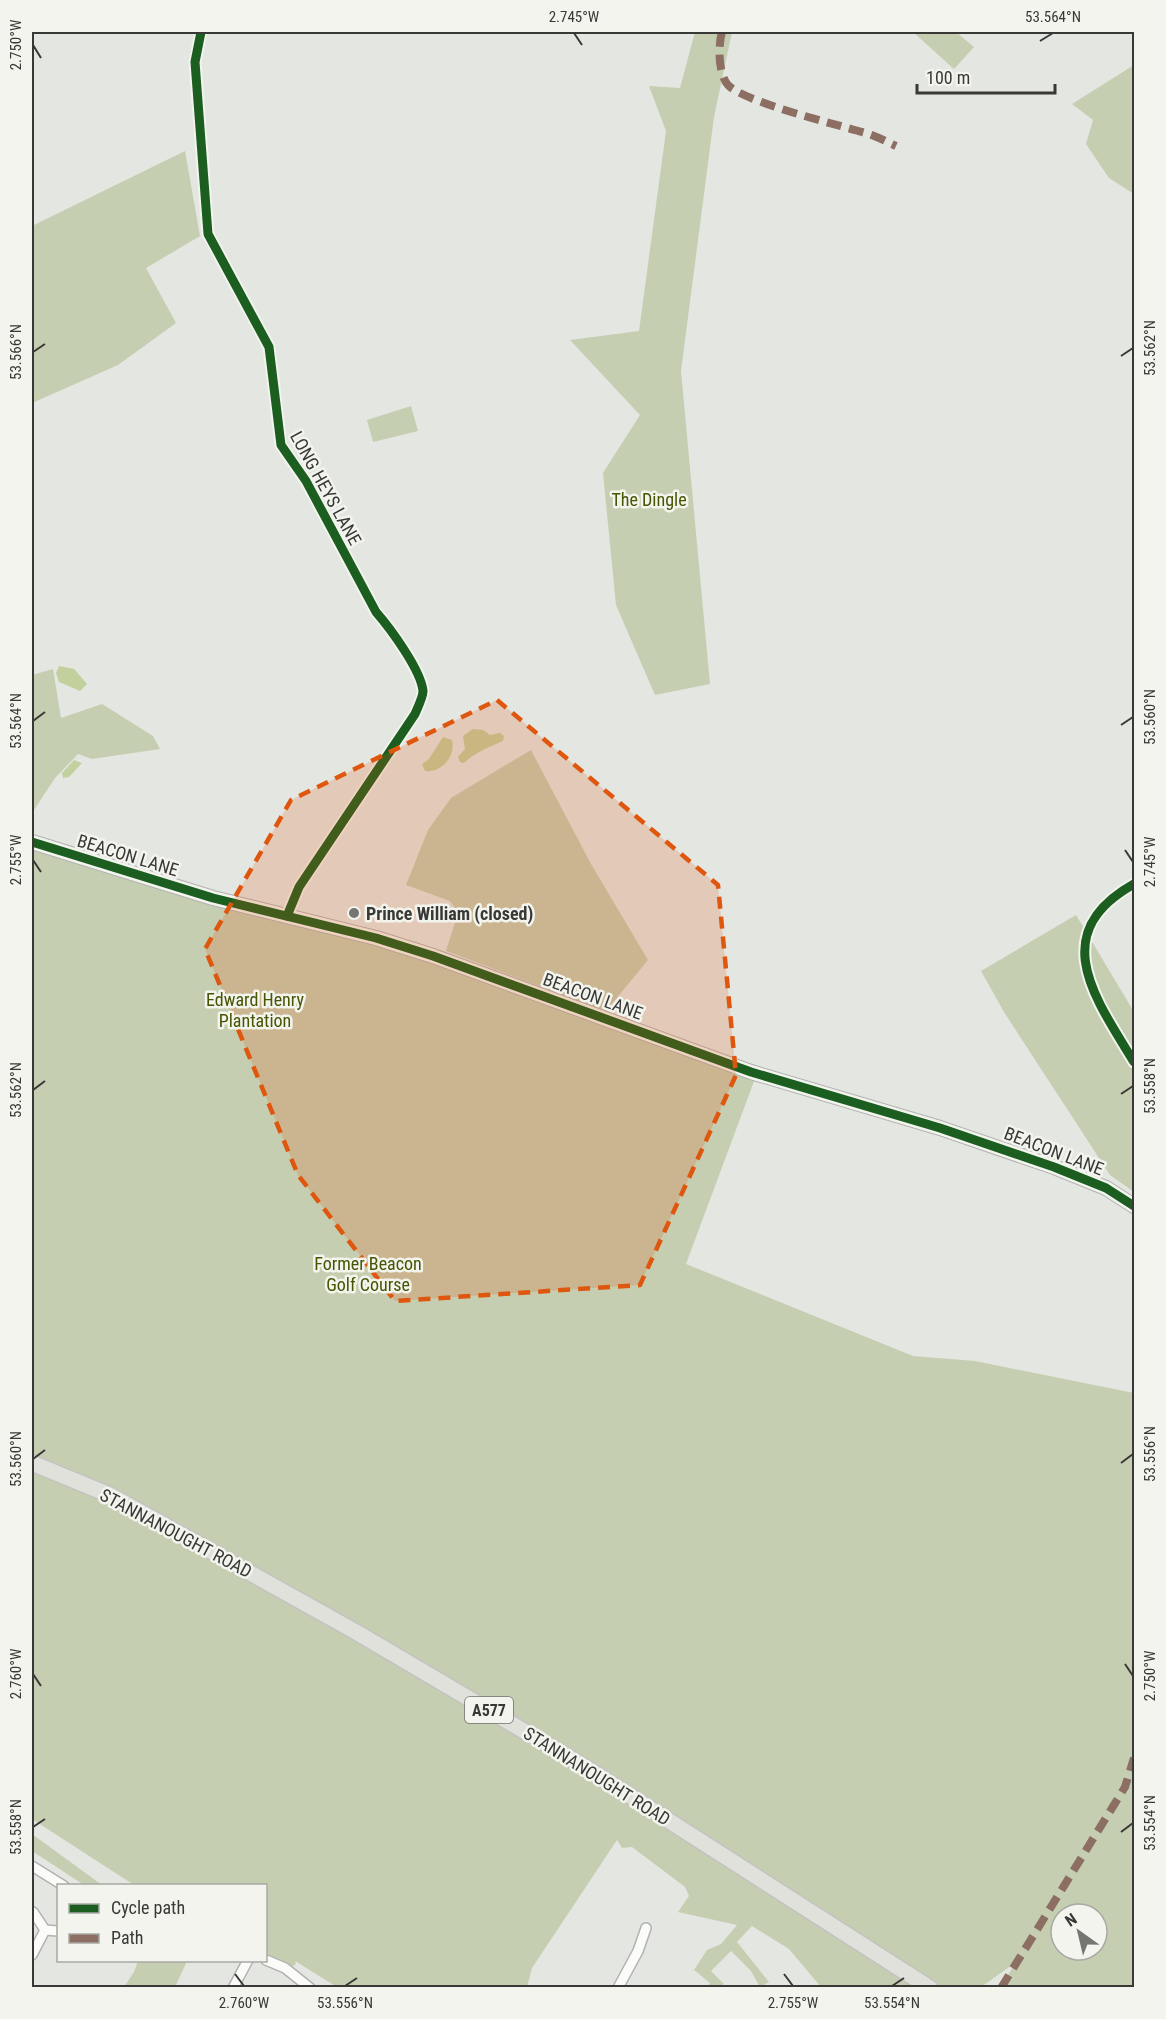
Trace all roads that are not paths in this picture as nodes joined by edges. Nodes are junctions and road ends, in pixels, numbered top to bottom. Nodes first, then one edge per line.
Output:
1 (201, 32) edge
2 (32, 842) edge
3 (1134, 884) edge
4 (287, 916) junction
5 (1134, 1062) edge
6 (1134, 1206) edge
7 (32, 1463) edge
8 (32, 1866) edge
9 (61, 1884) edge
10 (33, 1911) dead end
11 (646, 1928) dead end
12 (45, 1929) junction
13 (57, 1930) edge
14 (32, 1955) edge
15 (267, 1960) edge
16 (247, 1962) edge
17 (233, 1988) edge
18 (310, 1988) edge
19 (618, 1988) edge
20 (930, 1988) edge

1 - 4 street, LONG HEYS LANE
2 - 4 street, BEACON LANE
3 - 5 street
4 - 6 street, BEACON LANE
7 - 20 main road, STANNANOUGHT ROAD / A577
8 - 9 street
10 - 12 street
11 - 19 street
12 - 13 street
12 - 14 street
15 - 18 street
16 - 17 street

